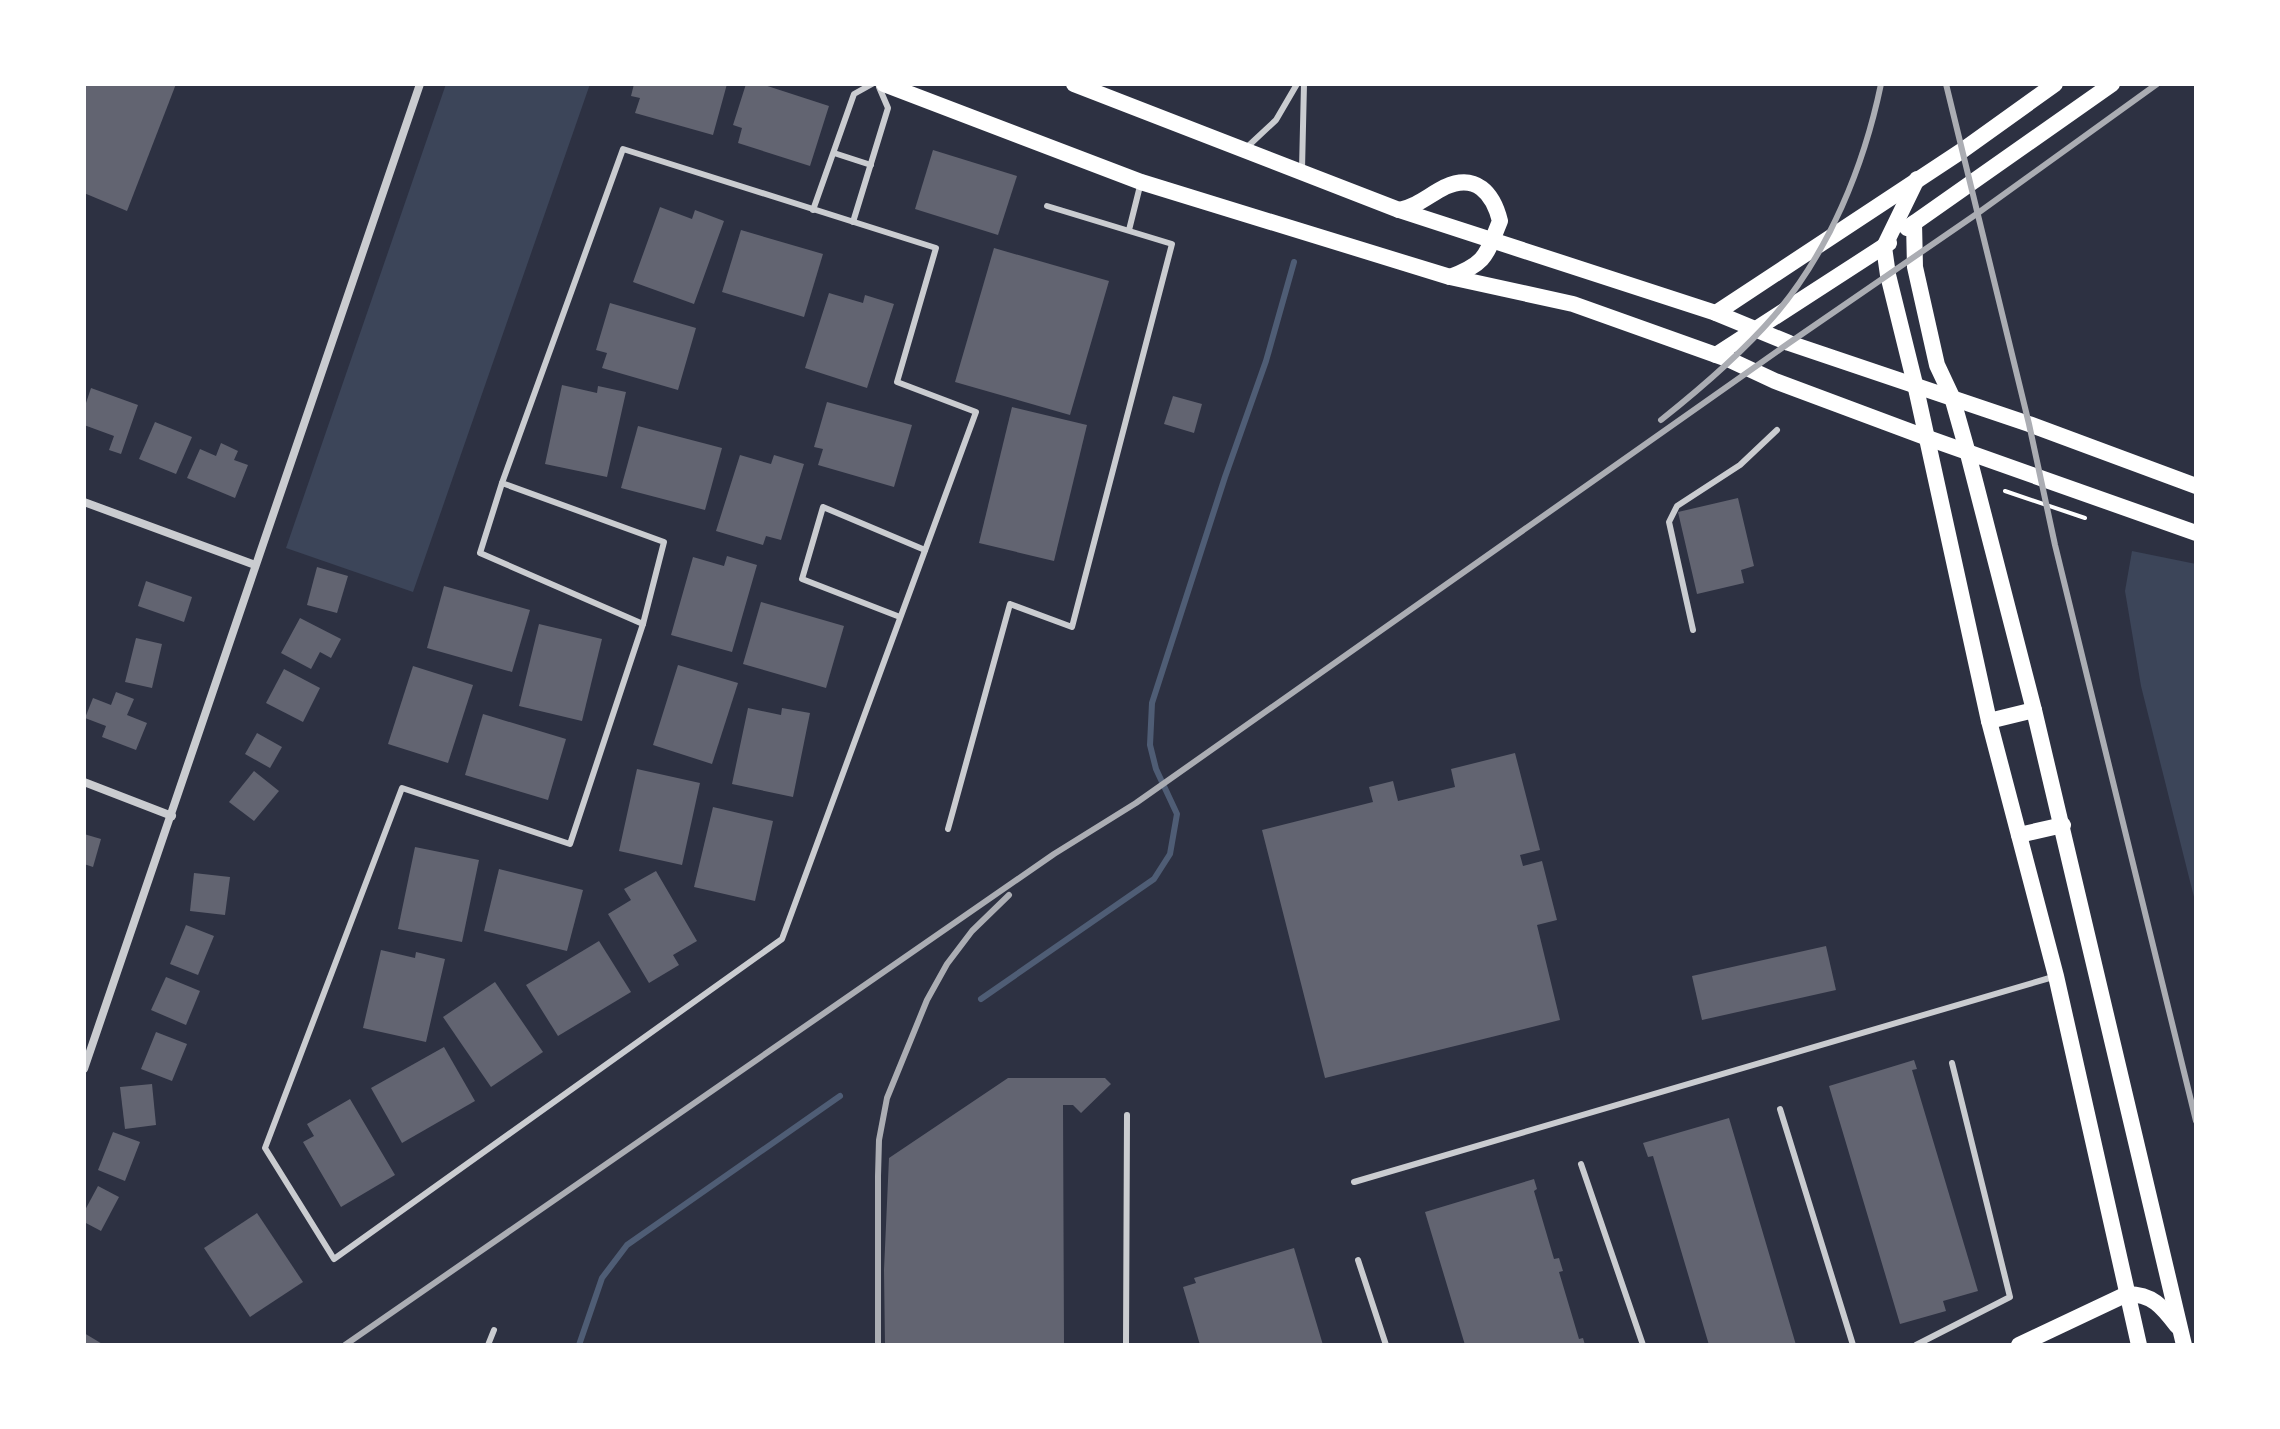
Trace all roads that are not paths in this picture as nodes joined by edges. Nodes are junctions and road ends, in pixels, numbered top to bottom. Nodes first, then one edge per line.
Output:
1 (420, 84) edge
2 (872, 84) edge
3 (881, 84) edge
4 (1074, 84) edge
5 (1297, 84) edge
6 (1304, 84) edge
7 (2055, 84) edge
8 (2112, 84) edge
9 (1243, 150) junction
10 (834, 153) junction
11 (871, 165) junction
12 (1302, 173) junction
13 (1917, 179) junction
14 (1141, 182) junction
15 (1047, 206) dead end
16 (813, 210) junction
17 (1399, 210) junction
18 (853, 222) junction
19 (1914, 223) junction
20 (1129, 230) junction
21 (1492, 240) junction
22 (1884, 247) junction
23 (1450, 277) junction
24 (1716, 313) junction
25 (1753, 329) junction
26 (1716, 355) junction
27 (1915, 384) junction
28 (1952, 397) junction
29 (1777, 430) dead end
30 (1925, 437) junction
31 (1967, 450) junction
32 (502, 483) junction
33 (2196, 486) edge
34 (84, 502) edge
35 (2196, 533) edge
36 (925, 550) junction
37 (255, 565) junction
38 (900, 617) junction
39 (643, 624) junction
40 (1693, 630) dead end
41 (2034, 710) junction
42 (1989, 721) junction
43 (84, 782) edge
44 (172, 816) junction
45 (2063, 825) junction
46 (948, 829) dead end
47 (2019, 835) junction
48 (2056, 976) junction
49 (1952, 1063) dead end
50 (85, 1064) edge
51 (1780, 1109) dead end
52 (1127, 1115) dead end
53 (1581, 1164) dead end
54 (1354, 1182) dead end
55 (1358, 1260) dead end
56 (2127, 1294) junction
57 (494, 1330) dead end
58 (2183, 1338) edge
59 (488, 1345) edge
60 (1126, 1345) edge
61 (1386, 1345) edge
62 (1643, 1345) edge
63 (1853, 1345) edge
64 (1916, 1345) edge
65 (2019, 1345) edge
66 (2139, 1345) edge

1 - 37 street
2 - 10 lane
3 - 11 lane
3 - 14 main road
4 - 9 main road
5 - 9 lane
6 - 12 lane
7 - 13 main road
8 - 19 main road
9 - 12 main road
10 - 11 lane
10 - 16 lane
11 - 18 lane
12 - 17 main road
13 - 22 main road
13 - 24 main road
14 - 20 lane
14 - 23 main road
15 - 20 lane
16 - 18 lane
16 - 32 lane
17 - 21 main road
17 - 21 main road
18 - 36 lane
19 - 22 main road
19 - 28 main road
20 - 46 lane
21 - 23 main road
21 - 24 main road
22 - 25 main road
22 - 27 main road
23 - 26 main road
24 - 25 main road
25 - 26 main road
25 - 27 main road
26 - 30 main road
27 - 28 main road
27 - 30 main road
28 - 31 main road
28 - 33 main road
29 - 40 lane
30 - 31 main road
30 - 42 main road
31 - 35 main road
31 - 41 main road
32 - 39 lane
32 - 39 lane
34 - 37 street
36 - 38 lane
36 - 38 lane
37 - 44 street
38 - 39 lane
41 - 42 main road
41 - 45 main road
42 - 47 main road
43 - 44 street
44 - 50 street
45 - 47 main road
45 - 58 main road
47 - 48 main road
48 - 54 lane
48 - 56 main road
49 - 64 lane
51 - 63 lane
52 - 60 lane
53 - 62 lane
55 - 61 lane
56 - 58 main road
56 - 65 main road
56 - 66 main road
57 - 59 lane

